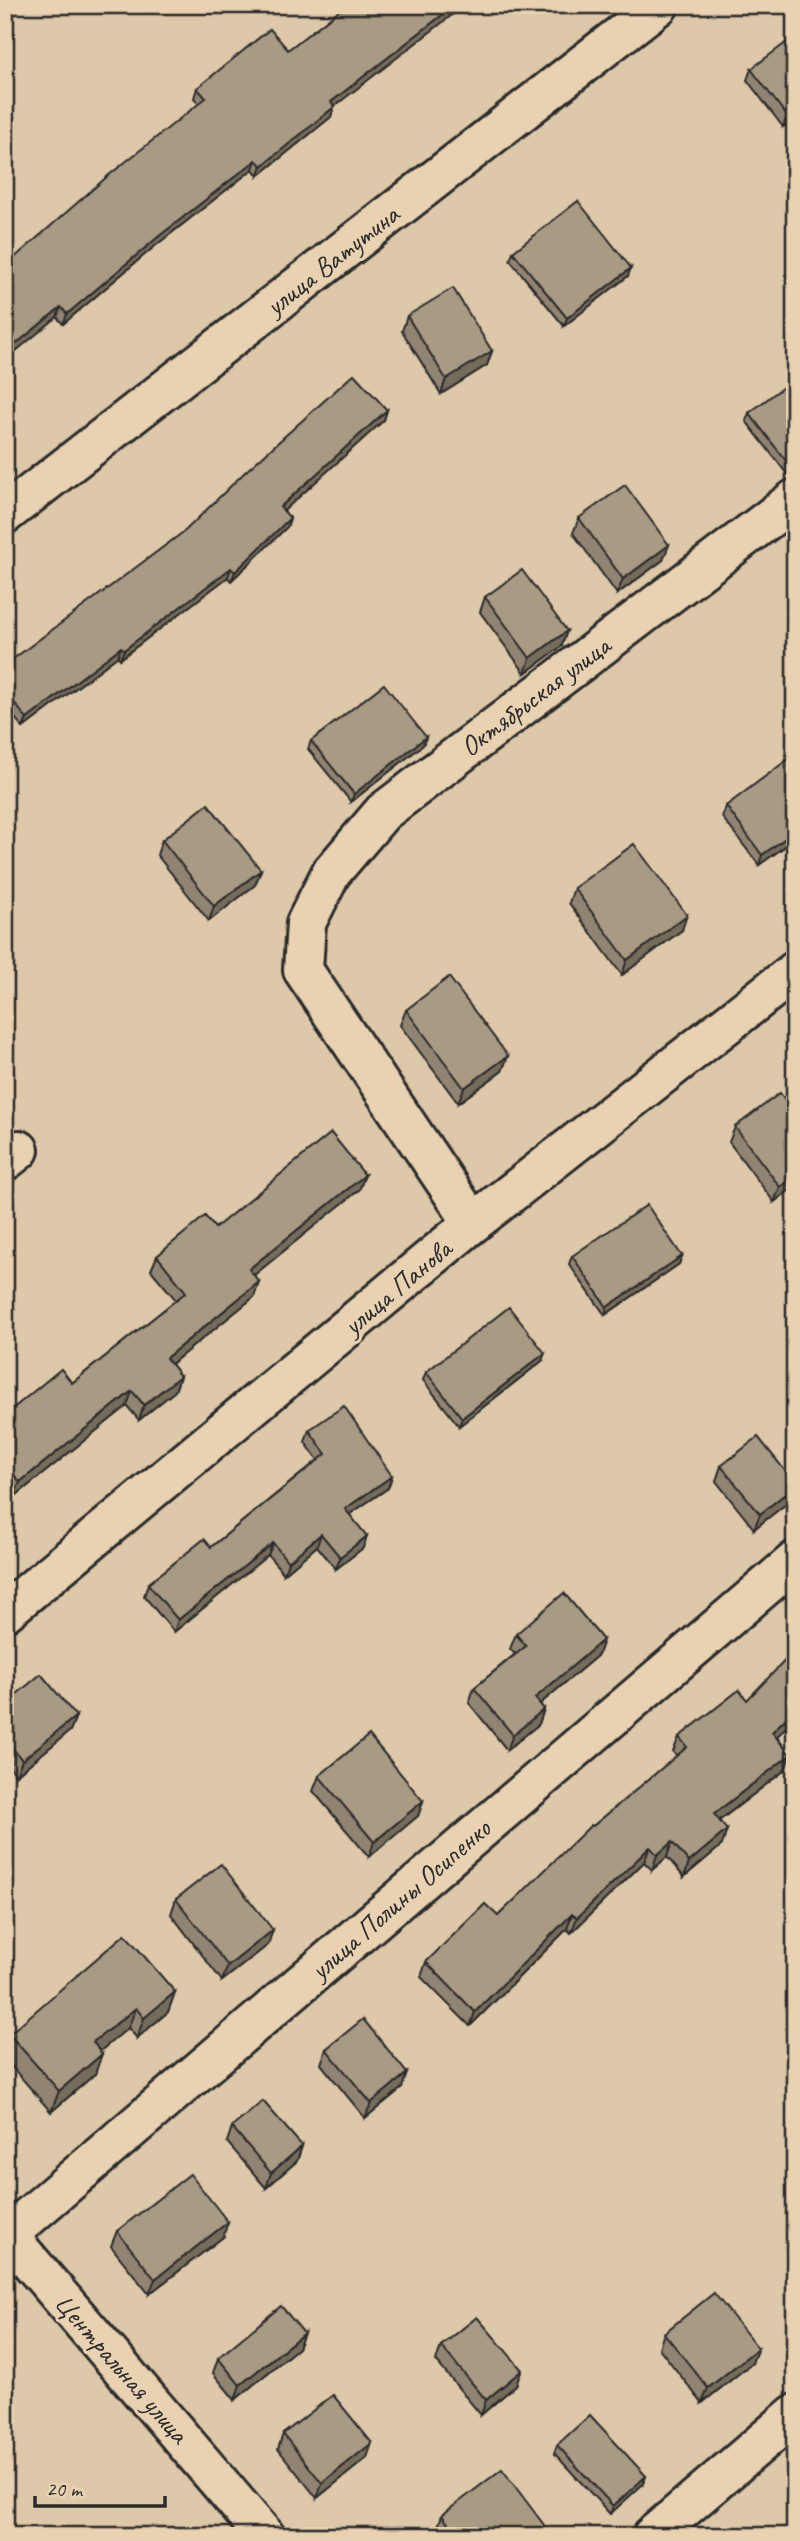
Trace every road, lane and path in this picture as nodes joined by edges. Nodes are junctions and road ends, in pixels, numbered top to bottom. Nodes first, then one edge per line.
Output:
1 (659, 5) edge
2 (795, 499) edge
3 (5, 514) edge
4 (795, 971) edge
5 (473, 1223) junction
6 (795, 1561) edge
7 (5, 1612) edge
8 (6, 2235) edge
9 (795, 2414) edge
10 (265, 2536) edge
11 (652, 2536) edge

1 - 3 street, улица Ватутина
2 - 5 street, Октябрьская улица
4 - 5 street, улица Панова
5 - 7 street, улица Панова
6 - 8 street, улица Полины Осипенко
8 - 10 street, Центральная улица
9 - 11 street

